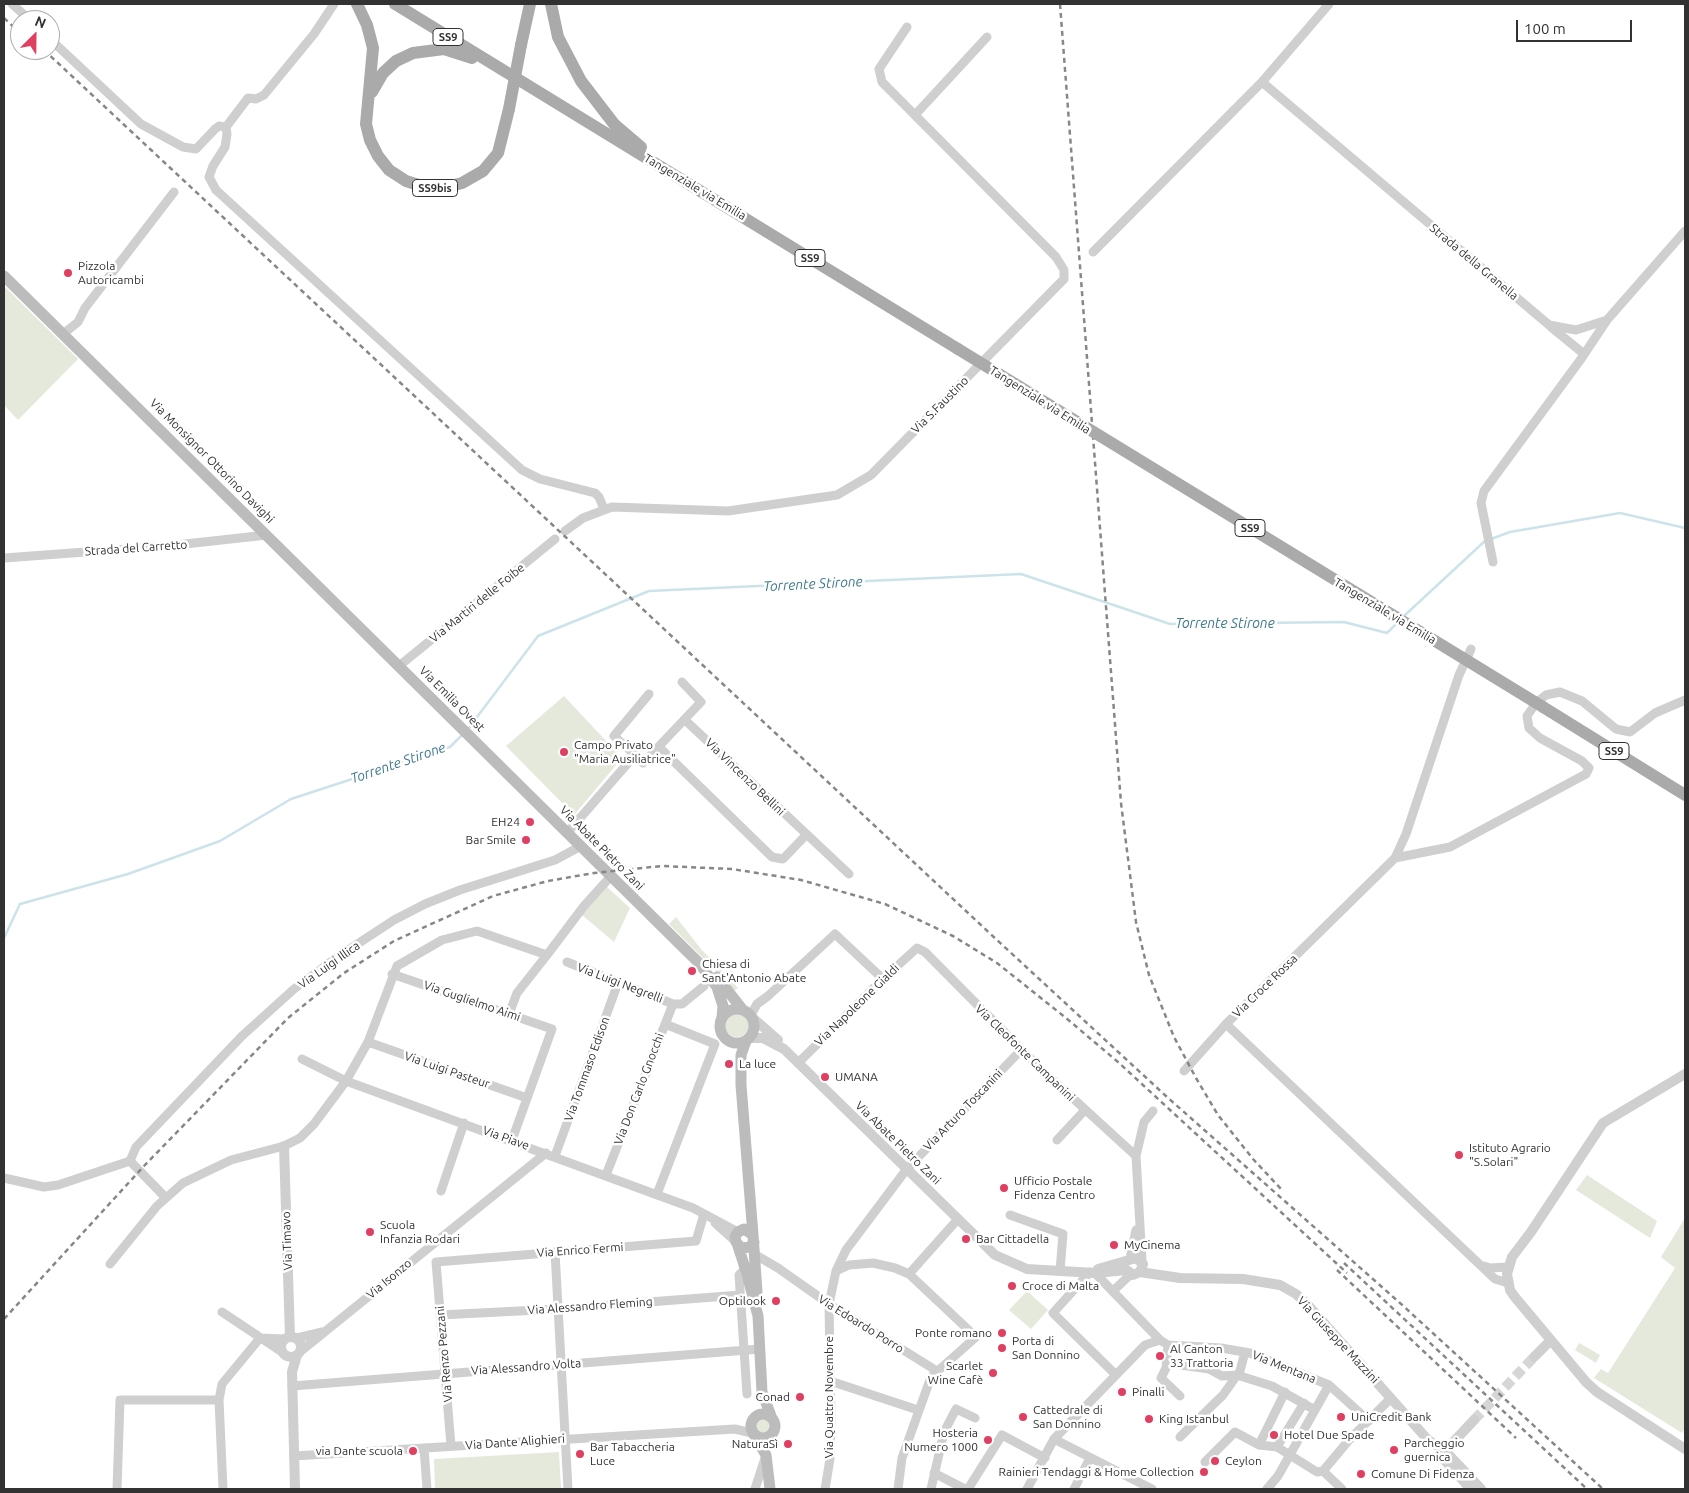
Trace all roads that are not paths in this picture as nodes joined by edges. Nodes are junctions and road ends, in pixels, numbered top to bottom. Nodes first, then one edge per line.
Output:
1 (334, 4) edge
2 (358, 4) edge
3 (394, 4) edge
4 (530, 4) edge
5 (551, 4) edge
6 (1329, 4) edge
7 (907, 27) dead end
8 (987, 37) dead end
9 (60, 48) edge
10 (502, 69) junction
11 (1262, 82) junction
12 (367, 106) junction
13 (915, 115) junction
14 (226, 127) junction
15 (663, 168) junction
16 (174, 192) dead end
17 (1685, 230) edge
18 (1094, 252) dead end
19 (4, 276) edge
20 (1607, 320) junction
21 (1549, 326) junction
22 (63, 334) junction
23 (1584, 354) junction
24 (604, 509) junction
25 (565, 530) dead end
26 (267, 535) junction
27 (555, 539) dead end
28 (4, 558) edge
29 (1493, 562) dead end
30 (1471, 649) dead end
31 (399, 666) junction
32 (682, 682) dead end
33 (650, 694) dead end
34 (1685, 700) edge
35 (685, 720) junction
36 (659, 747) junction
37 (485, 752) joint
38 (636, 755) junction
39 (1685, 795) edge
40 (567, 833) junction
41 (806, 835) junction
42 (581, 846) junction
43 (1395, 858) junction
44 (849, 874) dead end
45 (611, 876) junction
46 (917, 948) joint
47 (547, 955) junction
48 (567, 962) dead end
49 (699, 963) junction
50 (392, 974) junction
51 (882, 979) junction
52 (618, 982) junction
53 (704, 986) dead end
54 (673, 1004) junction
55 (509, 1014) junction
56 (749, 1014) junction
57 (722, 1018) junction
58 (665, 1024) junction
59 (1226, 1024) junction
60 (727, 1040) junction
61 (748, 1040) junction
62 (368, 1042) junction
63 (784, 1049) junction
64 (1021, 1050) junction
65 (302, 1059) dead end
66 (798, 1063) junction
67 (1184, 1072) dead end
68 (1685, 1074) edge
69 (346, 1081) junction
70 (741, 1085) junction
71 (527, 1098) junction
72 (1085, 1110) junction
73 (1153, 1111) dead end
74 (464, 1123) junction
75 (512, 1140) junction
76 (1058, 1140) dead end
77 (284, 1146) junction
78 (550, 1154) junction
79 (1136, 1156) junction
80 (130, 1161) junction
81 (906, 1170) junction
82 (606, 1175) junction
83 (4, 1178) edge
84 (441, 1191) dead end
85 (657, 1194) junction
86 (166, 1198) junction
87 (750, 1206) junction
88 (1010, 1215) dead end
89 (707, 1216) junction
90 (958, 1219) junction
91 (738, 1237) junction
92 (754, 1238) junction
93 (555, 1252) junction
94 (754, 1254) junction
95 (436, 1262) joint
96 (110, 1264) dead end
97 (1134, 1265) junction
98 (1481, 1265) junction
99 (1507, 1267) junction
100 (1060, 1271) junction
101 (750, 1272) junction
102 (836, 1272) junction
103 (1093, 1272) junction
104 (785, 1274) junction
105 (909, 1274) junction
106 (1508, 1282) junction
107 (1113, 1291) junction
108 (740, 1295) junction
109 (829, 1304) junction
110 (558, 1309) junction
111 (222, 1312) dead end
112 (440, 1316) junction
113 (327, 1331) junction
114 (260, 1338) junction
115 (290, 1338) junction
116 (1550, 1341) junction
117 (1164, 1343) junction
118 (744, 1350) junction
119 (760, 1350) junction
120 (1245, 1352) junction
121 (283, 1353) junction
122 (299, 1353) junction
123 (1534, 1357) tunnel mouth
124 (1167, 1363) junction
125 (560, 1365) junction
126 (937, 1371) junction
127 (292, 1372) junction
128 (446, 1373) junction
129 (1116, 1375) junction
130 (1237, 1375) junction
131 (830, 1380) junction
132 (1329, 1385) junction
133 (292, 1386) junction
134 (762, 1392) junction
135 (1285, 1392) junction
136 (747, 1394) dead end
137 (1180, 1396) dead end
138 (1391, 1398) junction
139 (219, 1400) junction
140 (1304, 1403) junction
141 (918, 1410) junction
142 (1315, 1410) junction
143 (771, 1416) junction
144 (975, 1418) dead end
145 (1474, 1420) tunnel mouth
146 (1369, 1421) junction
147 (753, 1427) junction
148 (772, 1435) junction
149 (1180, 1438) dead end
150 (565, 1439) junction
151 (1054, 1439) junction
152 (1259, 1445) junction
153 (450, 1446) junction
154 (1277, 1447) junction
155 (424, 1448) junction
156 (1685, 1449) edge
157 (1443, 1450) junction
158 (766, 1454) junction
159 (1290, 1455) junction
160 (294, 1456) junction
161 (1045, 1458) junction
162 (1090, 1458) junction
163 (1205, 1462) dead end
164 (1323, 1471) junction
165 (934, 1473) junction
166 (117, 1489) edge
167 (224, 1489) edge
168 (295, 1489) edge
169 (427, 1489) edge
170 (568, 1489) edge
171 (755, 1489) edge
172 (770, 1489) edge
173 (825, 1489) edge
174 (898, 1489) edge
175 (931, 1489) edge
176 (966, 1489) edge
177 (1027, 1489) edge
178 (1074, 1489) edge
179 (1152, 1489) edge
180 (1269, 1489) edge
181 (1342, 1489) edge
182 (1470, 1489) edge
183 (1481, 1489) edge

1 - 14 street
2 - 12 main road, SS9bis
3 - 10 main road, Tangenziale via Emilia / SS9
4 - 12 main road, SS9bis, bridge
5 - 15 main road
6 - 11 street
7 - 13 street, Via S.Faustino
8 - 13 street
9 - 14 street
10 - 12 main road, SS9bis
10 - 15 main road, Tangenziale via Emilia / SS9
11 - 18 street
11 - 21 street, Strada della Granella
13 - 24 street, Via S.Faustino
14 - 24 street
15 - 39 main road, Tangenziale via Emilia / SS9, bridge
16 - 22 street
17 - 20 street
19 - 22 main road, Via Monsignor Ottorino Davighi
20 - 21 street
20 - 23 street
21 - 23 street, Strada della Granella
22 - 26 main road, Via Monsignor Ottorino Davighi
23 - 29 street
24 - 25 street, Via S.Faustino
26 - 28 street, Strada del Carretto
26 - 31 main road, Via Monsignor Ottorino Davighi
27 - 31 street, Via Martiri delle Foibe
30 - 43 street, Via Croce Rossa
31 - 37 main road, Via Emilia Ovest
32 - 35 street
33 - 38 street
34 - 43 street
35 - 36 street
35 - 41 street, Via Vincenzo Bellini
36 - 38 street
36 - 41 street
37 - 40 main road, Via Abate Pietro Zani
38 - 40 street
40 - 42 main road, Via Abate Pietro Zani
41 - 44 street, Via Vincenzo Bellini
42 - 45 main road, Via Abate Pietro Zani
42 - 80 street, Via Luigi Illica
43 - 59 street, Via Croce Rossa
45 - 47 street
45 - 49 main road, Via Abate Pietro Zani
46 - 51 street, Via Napoleone Gialdi
46 - 64 street, Via Cleofonte Campanini
47 - 50 street
47 - 55 street
48 - 52 street, Via Luigi Negrelli
49 - 56 main road, Via Abate Pietro Zani
49 - 57 main road, Via Abate Pietro Zani
50 - 55 street, Via Guglielmo Aimi
50 - 62 street
51 - 56 street
51 - 66 street, Via Napoleone Gialdi
52 - 54 street, Via Luigi Negrelli
52 - 78 street, Via Tommaso Edison
53 - 54 street
54 - 58 street, Via Don Carlo Gnocchi
55 - 71 street, Via Guglielmo Aimi
56 - 57 main road
56 - 61 main road
56 - 63 street, Via Abate Pietro Zani
57 - 60 main road
58 - 82 street, Via Don Carlo Gnocchi
58 - 85 street
59 - 67 street
59 - 98 street, Via Croce Rossa
60 - 61 main road
60 - 70 main road
61 - 63 street, Via Abate Pietro Zani
61 - 70 main road
62 - 69 street
62 - 71 street, Via Luigi Pasteur
63 - 66 street, Via Abate Pietro Zani
64 - 72 street, Via Cleofonte Campanini
64 - 81 street, Via Arturo Toscanini
65 - 69 street, Via Piave
66 - 81 street, Via Abate Pietro Zani
68 - 99 street
69 - 74 street, Via Piave
69 - 77 street
70 - 87 main road
71 - 75 street
72 - 76 street
72 - 79 street, Via Cleofonte Campanini
73 - 79 street
74 - 75 street, Via Piave
74 - 84 street
75 - 78 street, Via Piave
77 - 86 street
77 - 115 street, Via Timavo
78 - 82 street, Via Piave
78 - 113 street, Via Isonzo
79 - 97 street
80 - 83 street
80 - 86 street
81 - 90 street, Via Abate Pietro Zani
81 - 102 street, Via Arturo Toscanini
82 - 85 street, Via Piave
85 - 89 street, Via Piave
86 - 96 street
87 - 91 main road
87 - 92 main road
88 - 100 street
89 - 91 street, Via Piave
89 - 93 street, Via Enrico Fermi
90 - 100 street, Via Abate Pietro Zani
90 - 105 street
91 - 92 main road
91 - 92 main road
91 - 101 main road
92 - 94 main road
93 - 95 street, Via Enrico Fermi
93 - 110 street
94 - 101 main road
94 - 104 street, Via Edoardo Porro
95 - 112 street, Via Renzo Pezzani
97 - 103 street
97 - 107 street
97 - 138 street, Via Giuseppe Mazzini
98 - 99 street
98 - 106 street, Via Croce Rossa
99 - 106 street
100 - 103 street
101 - 104 street, Via Edoardo Porro
101 - 108 street
101 - 119 main road
102 - 105 street
102 - 109 street, Via Quattro Novembre
103 - 107 street
103 - 129 street
104 - 109 street, Via Edoardo Porro
105 - 126 street
106 - 116 street
107 - 117 street
108 - 110 street, Via Alessandro Fleming
108 - 118 street
109 - 126 street, Via Edoardo Porro
109 - 131 street, Via Quattro Novembre
110 - 112 street, Via Alessandro Fleming
110 - 125 street
111 - 114 street
112 - 128 street, Via Renzo Pezzani
113 - 115 street, Via Isonzo
113 - 122 street, Via Isonzo
114 - 115 street, Via Isonzo
114 - 121 street
114 - 139 street
115 - 121 street
115 - 122 street
116 - 123 street
116 - 156 street
117 - 120 street, Via Mentana
117 - 124 street
117 - 129 street
118 - 119 street, Via Alessandro Volta
118 - 125 street, Via Alessandro Volta
118 - 136 street
119 - 134 main road
120 - 130 street
120 - 132 street, Via Mentana
121 - 122 street
121 - 127 street
122 - 127 street
124 - 130 street
124 - 137 street
125 - 128 street, Via Alessandro Volta
125 - 150 street
126 - 141 street
127 - 133 street
128 - 133 street, Via Alessandro Volta
128 - 153 street, Via Renzo Pezzani
129 - 151 street
130 - 135 street
130 - 149 street
131 - 141 street
131 - 173 street, Via Quattro Novembre
132 - 142 street
132 - 146 street, Via Mentana
133 - 160 street
134 - 143 main road
134 - 147 main road
135 - 140 street
135 - 152 street
138 - 146 street
138 - 157 street, Via Giuseppe Mazzini
139 - 166 street
139 - 167 street
140 - 142 street
140 - 154 street
141 - 174 street
142 - 159 street
143 - 147 main road
143 - 148 main road
144 - 165 street
145 - 157 street
146 - 164 street
147 - 148 main road
147 - 150 street, Via Dante Alighieri
147 - 158 main road
148 - 158 main road
150 - 153 street, Via Dante Alighieri
150 - 170 street
151 - 161 street
151 - 162 street
152 - 154 street
152 - 163 street
153 - 155 street, Via Dante Alighieri
154 - 159 street
155 - 160 street, Via Dante Alighieri
155 - 169 street
157 - 182 street
157 - 183 street, Via Giuseppe Mazzini
158 - 171 street
158 - 172 main road
159 - 164 street
159 - 180 street
160 - 168 street
161 - 176 street
161 - 177 street
162 - 178 street
162 - 179 street
164 - 181 street
165 - 175 street
165 - 176 street

